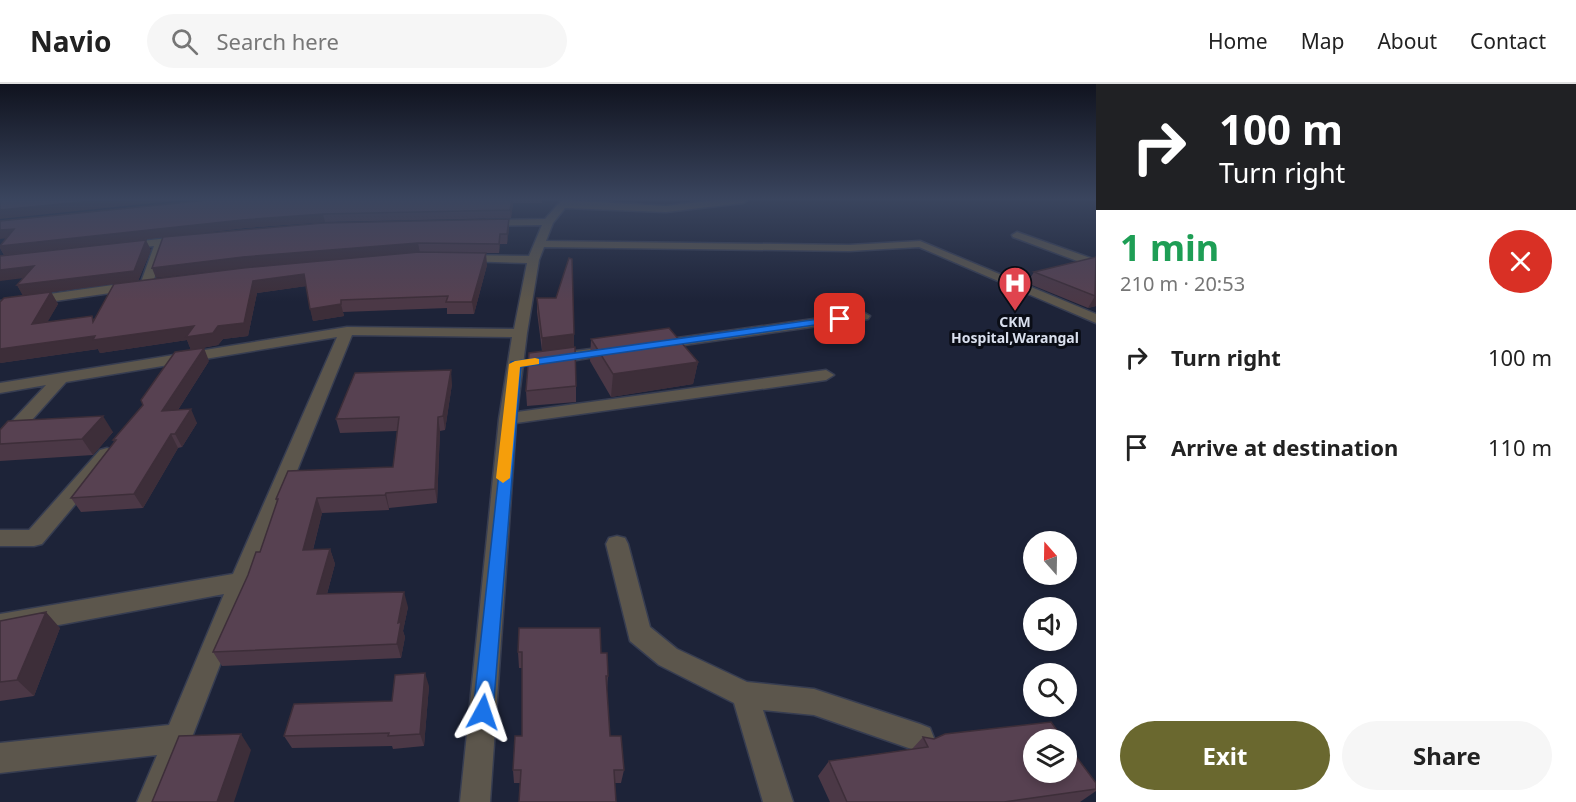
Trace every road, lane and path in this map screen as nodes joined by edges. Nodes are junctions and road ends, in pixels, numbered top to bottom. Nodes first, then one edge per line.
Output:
1 (543, 234) edge
2 (1017, 235) dead end
3 (203, 237) edge
4 (160, 242) junction
5 (115, 247) edge
6 (536, 252) junction
7 (454, 258) edge
8 (1096, 264) edge
9 (0, 305) edge
10 (863, 316) dead end
11 (1094, 317) edge
12 (347, 331) junction
13 (520, 333) junction
14 (527, 362) junction
15 (826, 375) dead end
16 (61, 378) junction
17 (0, 388) edge
18 (508, 419) junction
19 (116, 443) edge
20 (0, 445) edge
21 (0, 538) edge
22 (617, 543) dead end
23 (241, 582) junction
24 (0, 625) edge
25 (745, 695) junction
26 (178, 738) junction
27 (920, 738) dead end
28 (0, 758) edge
29 (152, 802) edge
30 (475, 802) edge
31 (778, 802) edge

1 - 6 street
2 - 8 street
3 - 4 street
4 - 5 street
4 - 9 street
6 - 7 street
6 - 11 street
6 - 13 street
10 - 14 street
12 - 13 street
12 - 16 street
12 - 23 street
13 - 14 street
14 - 18 street
15 - 18 street
16 - 17 street
16 - 20 street
18 - 30 street
19 - 21 street
22 - 25 street
23 - 24 street
23 - 26 street
25 - 27 street
25 - 31 street
26 - 28 street
26 - 29 street

